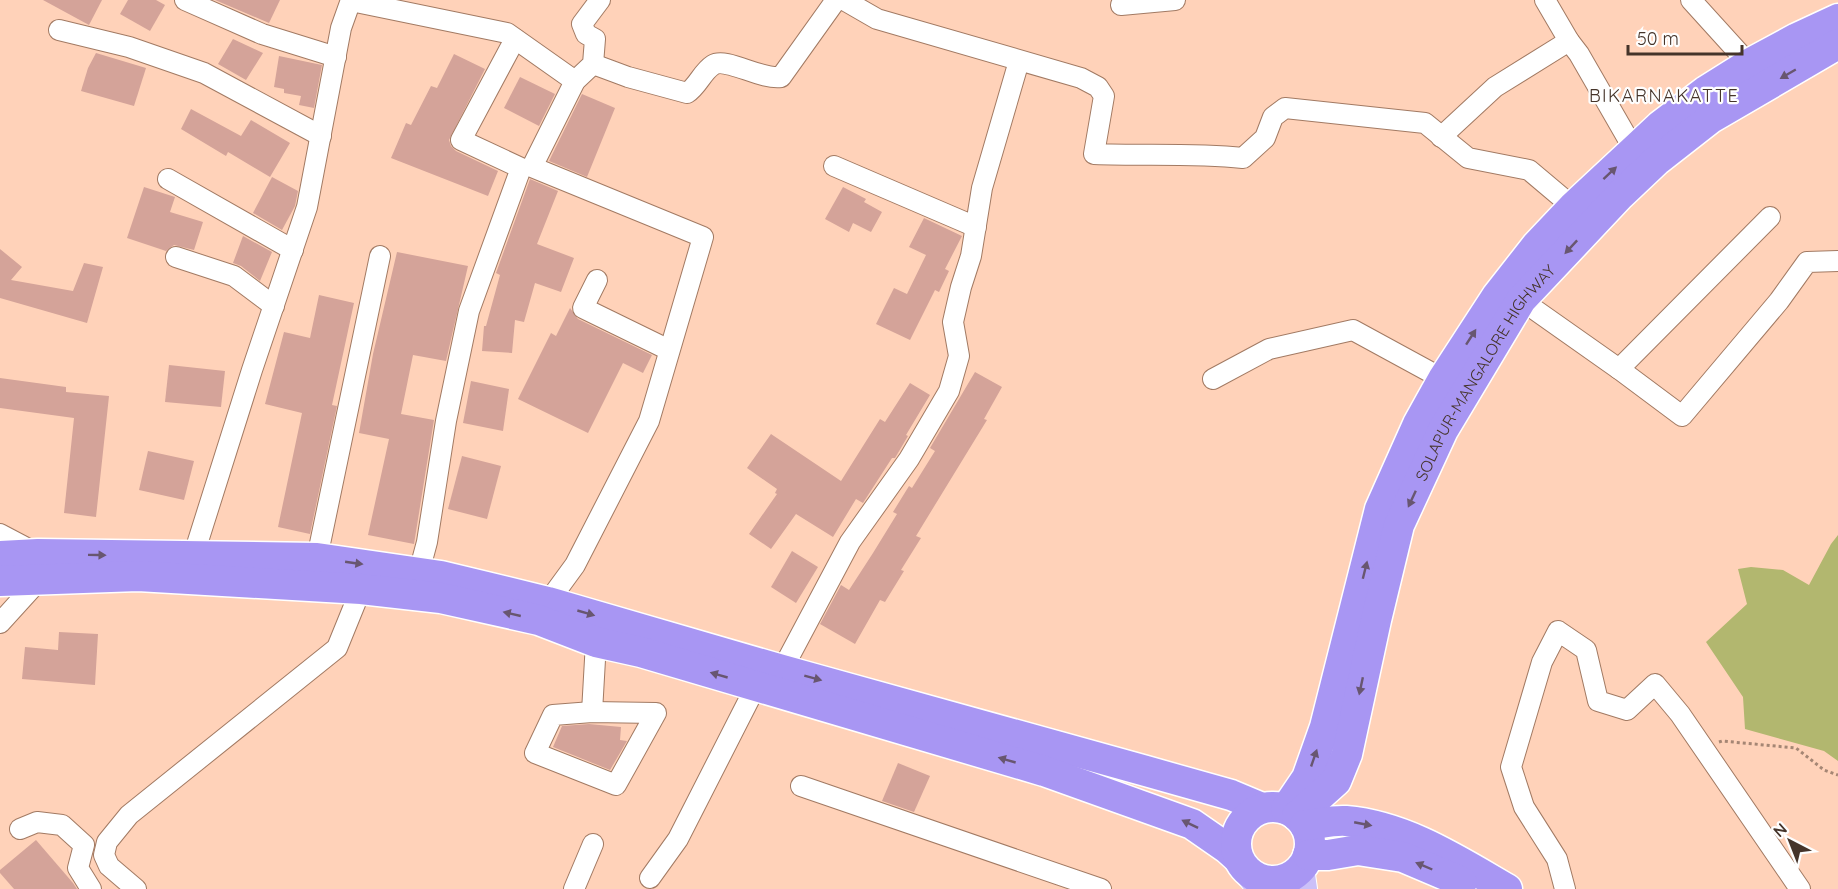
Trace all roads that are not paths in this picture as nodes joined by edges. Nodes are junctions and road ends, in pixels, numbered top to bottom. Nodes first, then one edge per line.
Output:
1 (184, 0) edge
2 (600, 0) edge
3 (836, 0) edge
4 (844, 0) edge
5 (1175, 0) edge
6 (1545, 0) edge
7 (1691, 0) edge
8 (351, 1) edge
9 (1121, 5) dead end
10 (222, 7) edge
11 (1838, 20) edge
12 (59, 30) dead end
13 (515, 39) junction
14 (1569, 41) junction
15 (1838, 44) edge
16 (336, 57) junction
17 (1019, 61) junction
18 (593, 64) junction
19 (1749, 64) junction
20 (575, 81) junction
21 (321, 136) junction
22 (1441, 137) junction
23 (1640, 161) junction
24 (834, 166) dead end
25 (168, 179) dead end
26 (1573, 207) junction
27 (1770, 218) dead end
28 (976, 227) junction
29 (293, 250) junction
30 (380, 256) dead end
31 (176, 257) dead end
32 (1838, 261) edge
33 (597, 279) dead end
34 (1521, 300) junction
35 (274, 306) junction
36 (669, 350) junction
37 (1619, 369) junction
38 (1443, 378) junction
39 (1213, 379) dead end
40 (0, 534) edge
41 (0, 556) edge
42 (193, 557) junction
43 (317, 558) junction
44 (39, 567) junction
45 (419, 572) junction
46 (0, 581) edge
47 (361, 589) junction
48 (548, 602) junction
49 (0, 623) edge
50 (596, 642) junction
51 (782, 670) junction
52 (756, 686) junction
53 (592, 712) junction
54 (801, 786) dead end
55 (1287, 815) junction
56 (20, 830) dead end
57 (593, 844) dead end
58 (1304, 871) edge
59 (1249, 873) edge
60 (650, 878) dead end
61 (91, 889) edge
62 (136, 889) edge
63 (574, 889) edge
64 (1101, 889) edge
65 (1478, 889) edge
66 (1507, 889) edge
67 (1565, 889) edge
68 (1800, 889) edge

1 - 10 street
2 - 18 street
3 - 18 street
4 - 17 street
5 - 9 street
6 - 14 street
7 - 19 street
8 - 13 street
8 - 16 street
10 - 16 street
11 - 19 highway
12 - 21 street
13 - 20 street
13 - 45 street
14 - 22 street
14 - 23 street
15 -> 23 highway, SOLAPUR-MANGALORE HIGHWAY
16 - 21 street
17 - 22 street
17 - 28 street
18 - 20 street
19 - 23 highway
20 - 36 street
21 - 29 street
22 - 26 street
26 -> 23 highway
23 -> 34 highway, SOLAPUR-MANGALORE HIGHWAY
24 - 28 street
25 - 29 street
38 -> 26 highway
27 - 37 street
28 - 51 street
29 - 35 street
30 - 43 street
31 - 35 street
32 - 37 street
33 - 36 street
34 - 37 street
34 -> 55 highway, SOLAPUR-MANGALORE HIGHWAY
35 - 42 street
36 - 48 street
38 - 39 street
55 -> 38 highway
40 - 44 street
41 - 44 highway
42 - 43 highway
44 -> 42 highway
43 -> 45 highway
44 - 46 highway
44 - 47 highway
44 - 49 street
45 - 48 highway
50 -> 47 highway
47 - 62 street
48 -> 51 highway
52 -> 50 highway
50 - 53 street
51 -> 55 highway
59 -> 52 highway
52 - 60 street
53 - 53 street
54 - 64 street
55 - 58 highway
55 - 59 highway
55 -> 66 highway
56 - 61 street
57 - 63 street
58 - 59 highway
65 -> 58 highway
67 - 68 street

